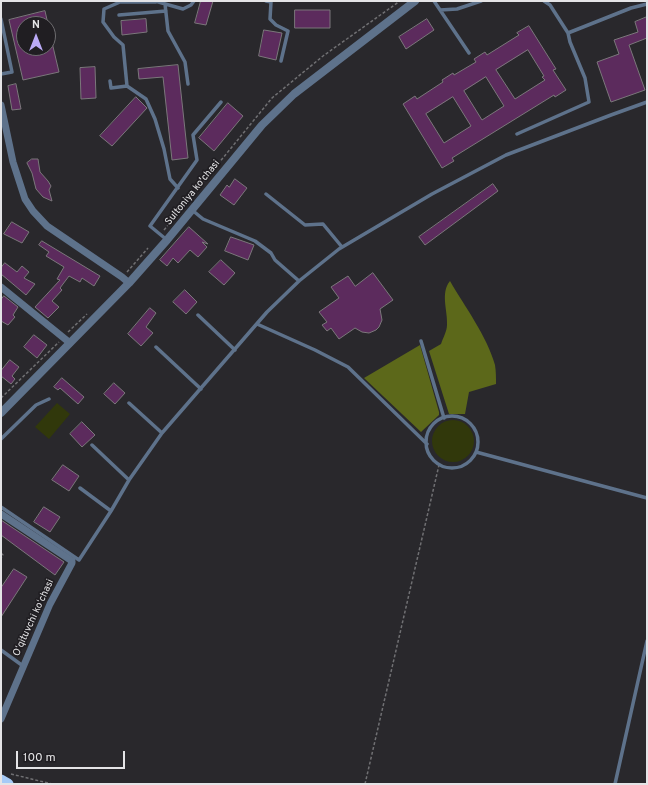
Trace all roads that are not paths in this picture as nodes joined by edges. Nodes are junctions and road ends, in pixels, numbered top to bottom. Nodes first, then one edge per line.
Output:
1 (156, 1) edge
2 (194, 1) edge
3 (266, 1) edge
4 (415, 1) edge
5 (434, 1) edge
6 (481, 1) edge
7 (544, 1) edge
8 (165, 4) junction
9 (647, 4) edge
10 (440, 10) junction
11 (166, 11) junction
12 (119, 15) dead end
13 (1, 19) edge
14 (568, 33) junction
15 (469, 53) dead end
16 (281, 61) dead end
17 (1, 74) edge
18 (110, 81) dead end
19 (188, 84) dead end
20 (128, 86) junction
21 (221, 102) dead end
22 (647, 102) edge
23 (1, 105) edge
24 (517, 134) dead end
25 (178, 188) junction
26 (266, 194) dead end
27 (192, 210) junction
28 (168, 240) junction
29 (342, 247) junction
30 (299, 281) junction
31 (129, 283) junction
32 (1, 287) edge
33 (198, 315) dead end
34 (257, 324) junction
35 (422, 341) dead end
36 (70, 343) junction
37 (156, 347) dead end
38 (235, 350) junction
39 (201, 389) junction
40 (49, 400) dead end
41 (129, 403) dead end
42 (1, 413) edge
43 (444, 418) junction
44 (162, 433) junction
45 (1, 439) edge
46 (427, 444) junction
47 (92, 445) dead end
48 (476, 452) junction
49 (129, 480) junction
50 (80, 488) dead end
51 (647, 498) edge
52 (1, 507) edge
53 (111, 511) junction
54 (1, 514) edge
55 (647, 641) edge
56 (1, 650) edge
57 (642, 665) junction
58 (23, 666) junction
59 (647, 666) edge
60 (1, 719) edge
61 (614, 784) edge

1 - 8 lane
1 - 20 lane
2 - 8 lane
3 - 16 lane
4 - 27 street, Sultoniya ko'chasi
5 - 10 lane
6 - 10 lane
7 - 14 lane
8 - 11 lane
9 - 14 lane
10 - 15 lane
11 - 12 lane
11 - 19 lane
13 - 17 lane
14 - 24 lane
18 - 20 lane
20 - 25 lane
21 - 25 lane
22 - 29 lane
23 - 31 street
25 - 28 lane
26 - 29 lane
27 - 28 street, Sultoniya ko'chasi
27 - 30 lane
28 - 31 street, Sultoniya ko'chasi
29 - 30 lane
30 - 34 lane
31 - 36 street, Sultoniya ko'chasi
32 - 36 street
33 - 38 lane
34 - 38 lane
34 - 46 lane
35 - 43 lane
36 - 42 street, Sultoniya ko'chasi
37 - 39 lane
38 - 39 lane
39 - 44 lane
40 - 45 lane
41 - 44 lane
43 - 46 lane
43 - 48 lane
44 - 49 lane
46 - 48 lane
47 - 49 lane
48 - 51 lane
49 - 53 lane
50 - 53 lane
52 - 53 lane
54 - 58 street, Oʻqituvchi koʻchasi
55 - 57 lane
56 - 58 lane
57 - 59 lane
57 - 61 lane
58 - 60 street, Oʻqituvchi koʻchasi

